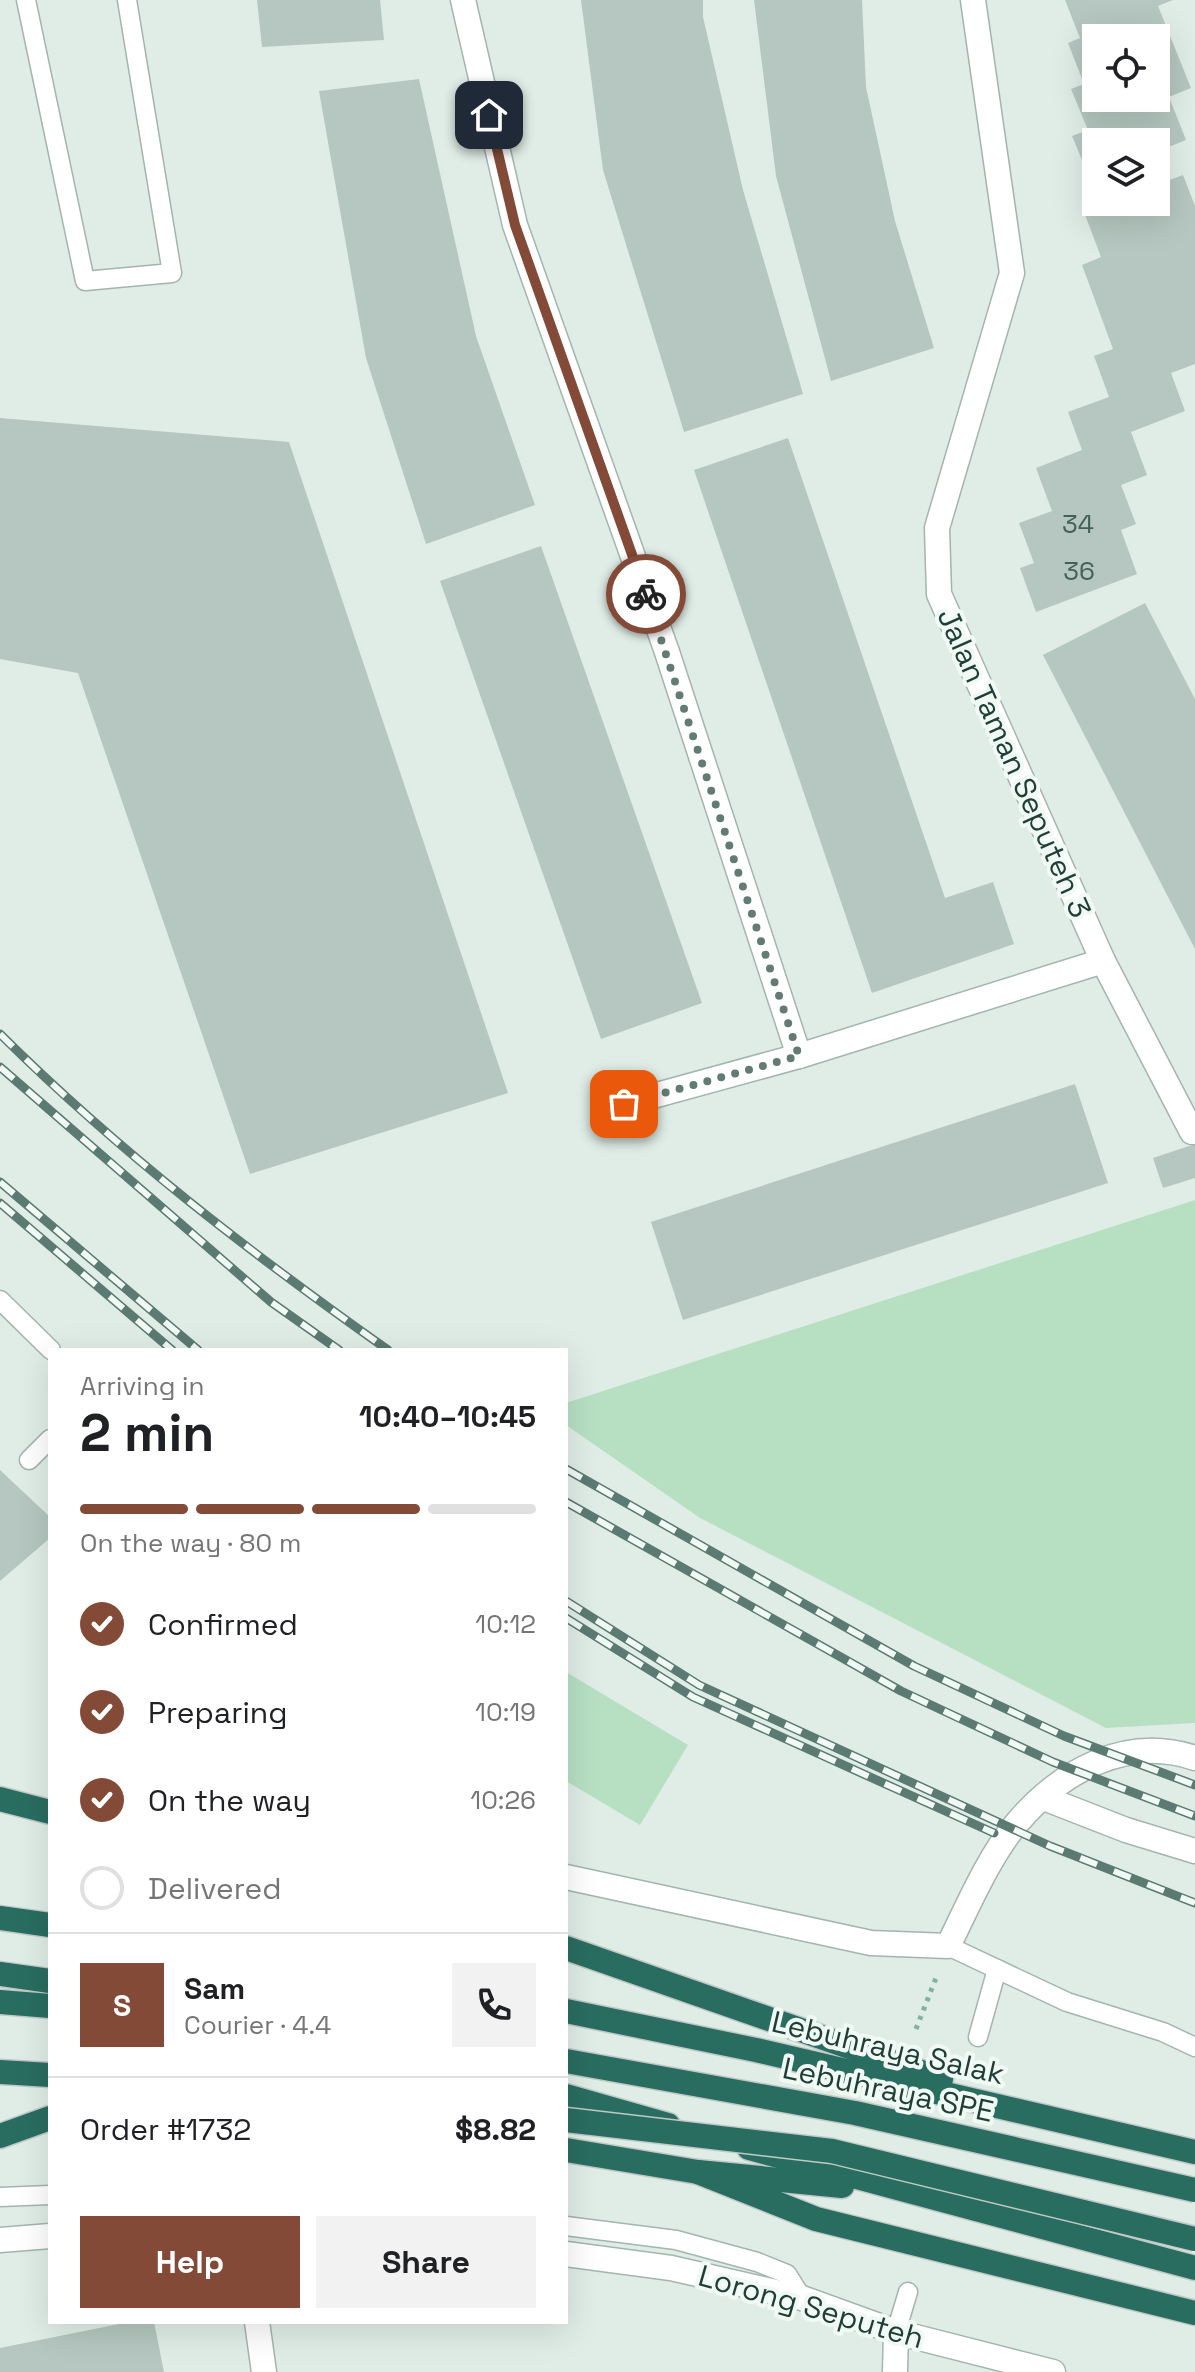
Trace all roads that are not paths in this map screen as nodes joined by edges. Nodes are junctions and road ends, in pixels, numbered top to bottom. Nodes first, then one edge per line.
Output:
1 (26, 0) edge
2 (127, 0) edge
3 (463, 0) edge
4 (973, 0) edge
5 (1103, 961) junction
6 (799, 1056) junction
7 (624, 1104) dead end
8 (1192, 1132) dead end
9 (0, 1300) edge
10 (49, 1348) edge
11 (48, 1441) edge
12 (29, 1460) dead end
13 (1195, 1758) edge
14 (1044, 1798) junction
15 (0, 1799) edge
16 (48, 1811) edge
17 (1195, 1851) edge
18 (568, 1877) edge
19 (0, 1918) edge
20 (48, 1925) edge
21 (948, 1946) junction
22 (568, 1949) edge
23 (997, 1969) junction
24 (0, 1974) edge
25 (48, 1981) edge
26 (0, 2002) edge
27 (48, 2006) edge
28 (568, 2011) edge
29 (978, 2037) dead end
30 (1195, 2047) edge
31 (568, 2061) edge
32 (0, 2074) edge
33 (48, 2076) edge
34 (568, 2097) edge
35 (48, 2119) edge
36 (568, 2120) edge
37 (1073, 2122) junction
38 (0, 2136) edge
39 (568, 2150) edge
40 (1195, 2152) edge
41 (698, 2172) junction
42 (1195, 2190) edge
43 (900, 2191) junction
44 (48, 2195) edge
45 (0, 2197) edge
46 (568, 2226) edge
47 (48, 2236) edge
48 (1195, 2239) edge
49 (0, 2240) edge
50 (568, 2254) edge
51 (1195, 2268) edge
52 (908, 2292) dead end
53 (802, 2298) junction
54 (1195, 2313) edge
55 (257, 2324) edge
56 (896, 2332) junction
57 (264, 2372) edge
58 (895, 2372) edge
59 (1053, 2372) edge

1 - 2 lane
3 - 6 street
4 - 5 street, Jalan Taman Seputeh 3
5 - 6 street
5 - 8 street, Jalan Taman Seputeh 3
6 - 7 street
9 - 10 lane
11 - 12 lane
13 - 14 street
14 - 17 street
14 - 21 street
15 - 16 highway
18 - 21 street
19 - 20 highway
21 - 23 lane
22 - 37 highway
23 - 29 lane
23 - 30 lane
24 - 25 highway
26 - 27 highway
28 - 37 highway, Lebuhraya Salak
31 - 42 highway, Lebuhraya SPE, bridge
32 - 33 highway
34 - 43 highway
35 - 38 highway
36 - 48 highway, bridge
37 - 40 highway, Lebuhraya Salak
39 - 41 highway
41 - 43 highway
41 - 54 highway
43 - 51 highway
44 - 45 lane
46 - 53 lane
47 - 49 street
50 - 53 street, Lorong Seputeh
52 - 56 lane
53 - 56 street, Lorong Seputeh
55 - 57 street
56 - 58 street
56 - 59 street, Lorong Seputeh

